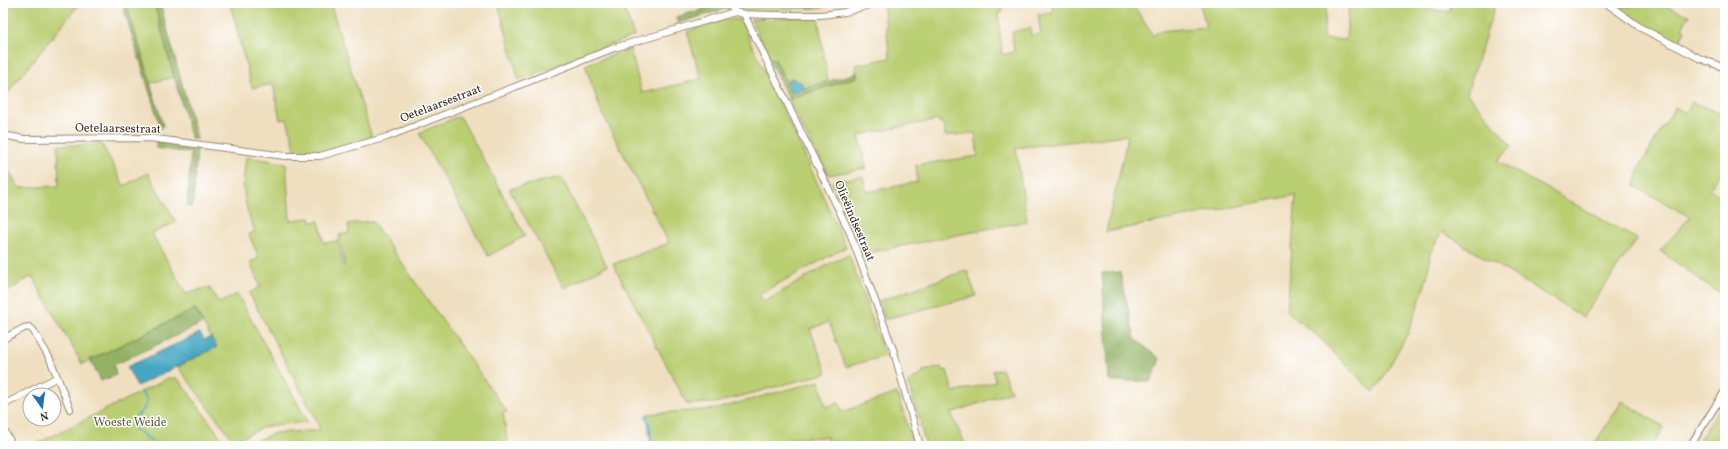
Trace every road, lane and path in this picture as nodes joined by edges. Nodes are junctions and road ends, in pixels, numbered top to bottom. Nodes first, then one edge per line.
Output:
1 (728, 3) edge
2 (876, 3) edge
3 (1606, 3) edge
4 (735, 12) junction
5 (744, 14) junction
6 (1725, 68) edge
7 (3, 136) edge
8 (3, 339) edge
9 (56, 378) junction
10 (1725, 391) edge
11 (3, 405) edge
12 (70, 410) dead end
13 (3, 429) edge
14 (13, 446) edge
15 (920, 446) edge
16 (1690, 446) edge

1 - 4 street
2 - 5 street, Oetelaarsestraat
3 - 6 street
4 - 5 street, Oetelaarsestraat
4 - 7 street, Oetelaarsestraat
5 - 15 street, Olieëindsestraat
8 - 9 street
9 - 11 street
9 - 12 street
10 - 16 street
13 - 14 street

